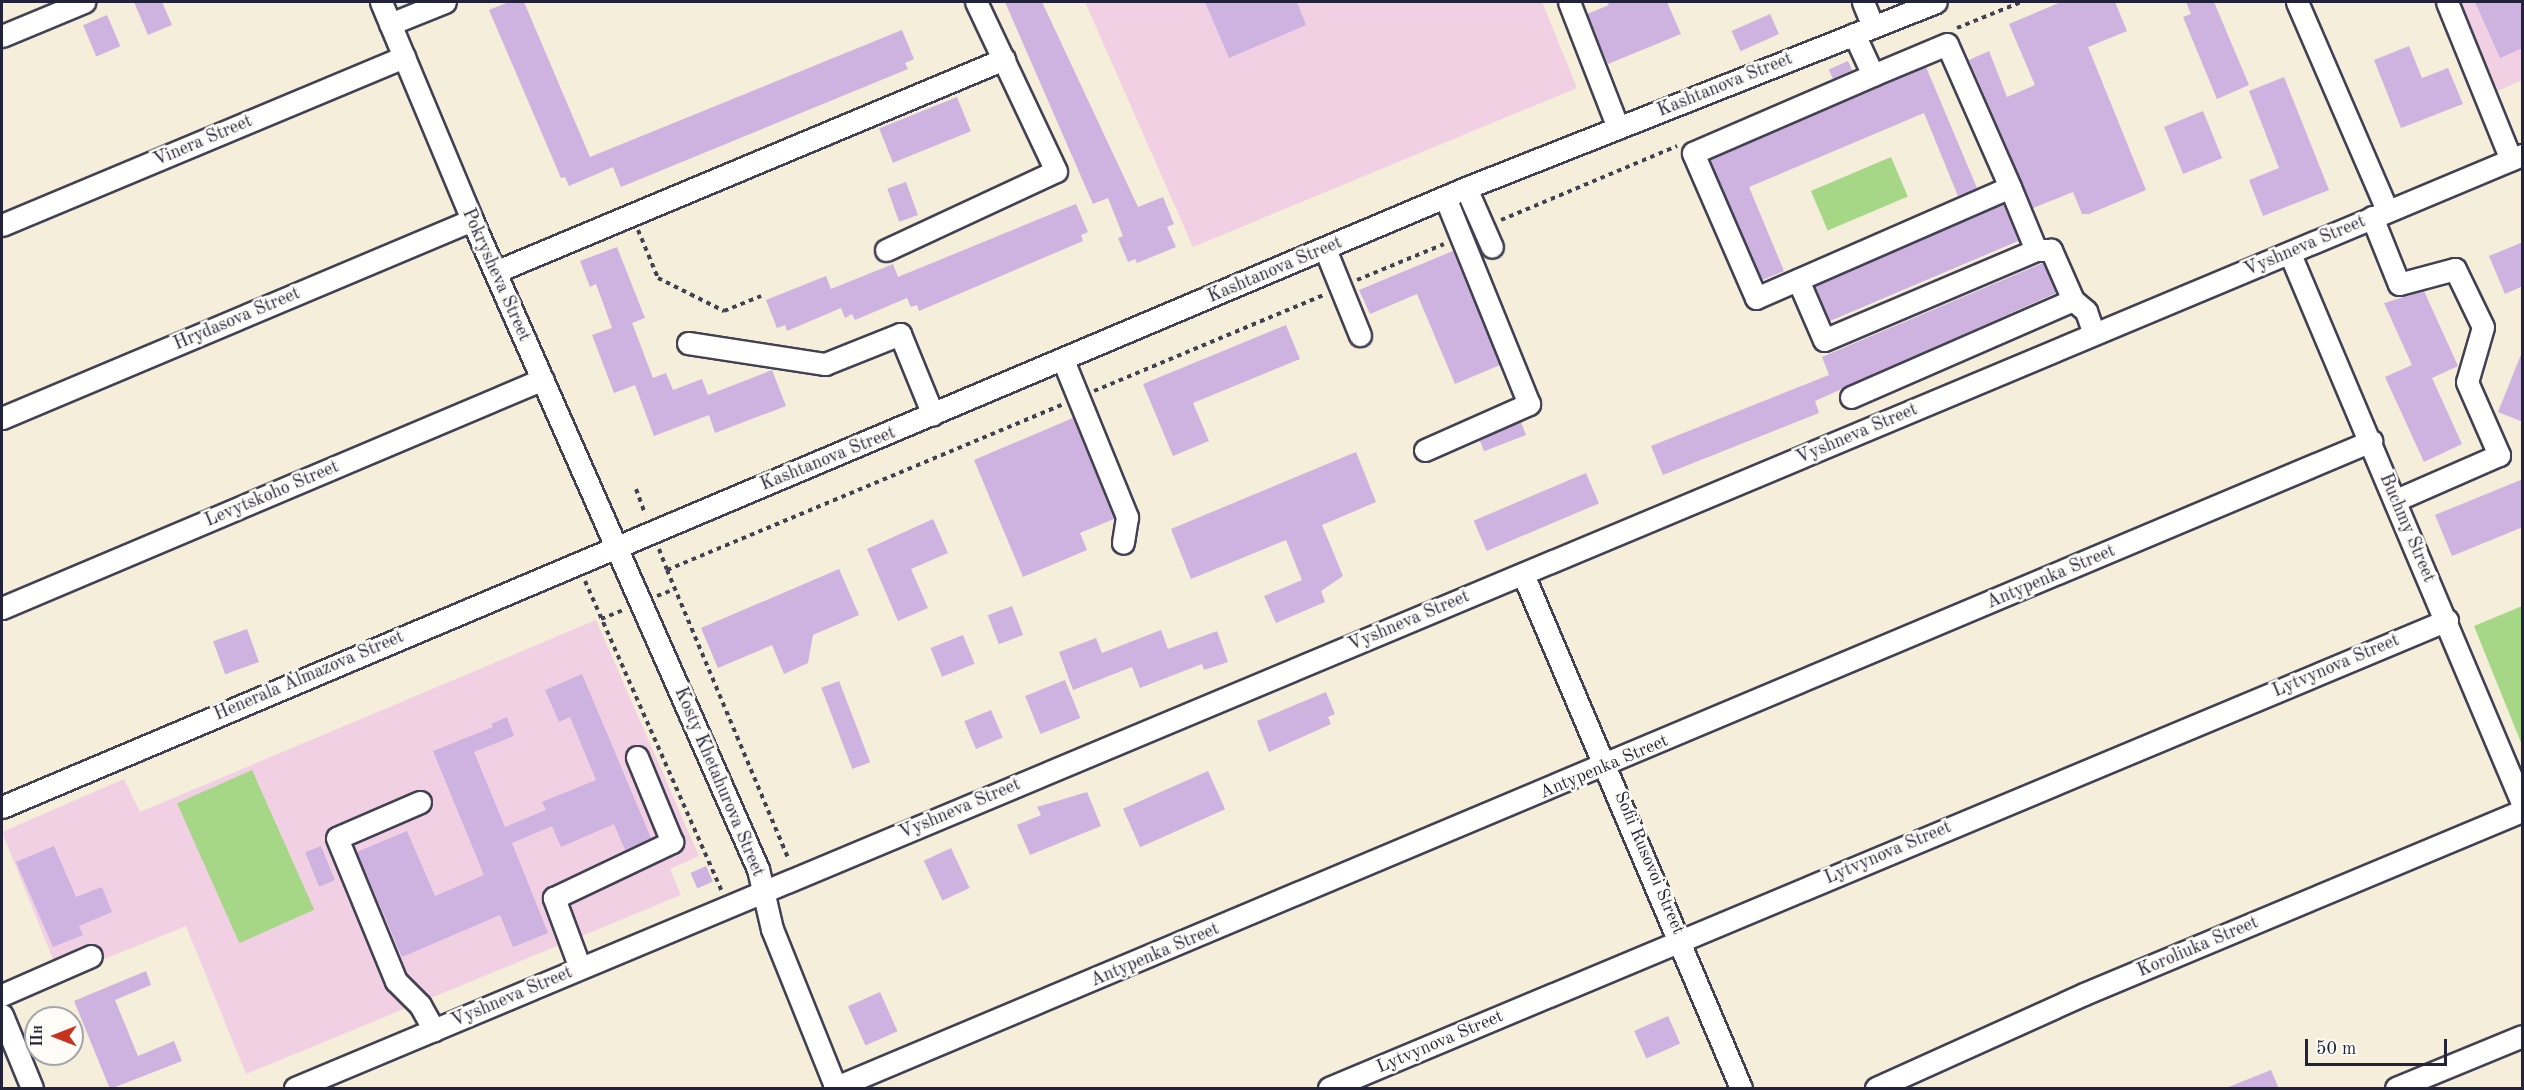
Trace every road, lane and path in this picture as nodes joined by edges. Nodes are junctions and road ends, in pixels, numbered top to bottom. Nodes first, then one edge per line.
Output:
1 (84, 2) edge
2 (381, 2) edge
3 (445, 2) edge
4 (976, 2) edge
5 (1569, 2) edge
6 (1863, 2) edge
7 (1936, 2) edge
8 (2021, 2) edge
9 (2297, 2) edge
10 (2446, 2) edge
11 (390, 24) junction
12 (1956, 29) dead end
13 (1864, 30) junction
14 (2, 36) edge
15 (404, 57) junction
16 (1004, 60) junction
17 (1873, 75) junction
18 (1618, 128) junction
19 (1681, 144) dead end
20 (2517, 157) edge
21 (2010, 187) junction
22 (1466, 188) junction
23 (1445, 197) junction
24 (631, 213) junction
25 (2380, 214) junction
26 (471, 220) junction
27 (2, 225) edge
28 (1483, 227) junction
29 (1461, 237) junction
30 (1492, 247) dead end
31 (1325, 249) junction
32 (886, 250) dead end
33 (2036, 250) junction
34 (2290, 254) junction
35 (495, 272) junction
36 (1797, 280) junction
37 (1341, 287) junction
38 (761, 296) dead end
39 (2073, 300) junction
40 (2094, 334) junction
41 (1360, 335) dead end
42 (688, 343) dead end
43 (1063, 360) junction
44 (543, 379) junction
45 (1078, 397) junction
46 (1851, 397) dead end
47 (933, 416) junction
48 (2, 418) edge
49 (2371, 441) junction
50 (1425, 450) dead end
51 (636, 489) dead end
52 (2396, 500) junction
53 (652, 532) junction
54 (1123, 543) dead end
55 (618, 546) junction
56 (576, 563) junction
57 (667, 570) junction
58 (1523, 574) junction
59 (2, 608) edge
60 (2447, 620) junction
61 (638, 758) dead end
62 (1607, 766) junction
63 (420, 802) dead end
64 (2523, 803) edge
65 (2, 807) edge
66 (2523, 811) edge
67 (791, 879) junction
68 (719, 885) dead end
69 (765, 890) junction
70 (1681, 940) junction
71 (91, 956) dead end
72 (580, 968) junction
73 (2, 995) edge
74 (2, 1015) edge
75 (434, 1030) junction
76 (2523, 1036) edge
77 (835, 1088) edge
78 (32, 1089) edge
79 (295, 1089) edge
80 (1329, 1089) edge
81 (1741, 1089) edge
82 (1876, 1089) edge
83 (2396, 1089) edge

1 - 14 street
2 - 11 street, Pokrysheva Street
3 - 11 street
4 - 16 street
5 - 18 street
6 - 13 street
7 - 13 street, Kashtanova Street
8 - 12 path
9 - 25 street
10 - 20 street
11 - 15 street, Pokrysheva Street
13 - 17 street
13 - 18 street, Kashtanova Street
15 - 26 street, Pokrysheva Street
15 - 27 street, Vinera Street
16 - 24 street
16 - 32 street
17 - 21 street
17 - 36 street
18 - 22 street, Kashtanova Street
19 - 28 path
20 - 25 street, Vyshneva Street
21 - 33 street
21 - 36 street
22 - 23 street, Kashtanova Street
22 - 28 street
23 - 29 street
23 - 31 street, Kashtanova Street
24 - 35 street
24 - 38 path
25 - 34 street, Vyshneva Street
25 - 52 street
26 - 35 street, Pokrysheva Street
26 - 48 street, Hrydasova Street
28 - 30 street
29 - 37 path
29 - 50 street
31 - 37 street
31 - 43 street, Kashtanova Street
33 - 36 street
33 - 39 street
34 - 40 street, Vyshneva Street
34 - 49 street, Buchmy Street
35 - 44 street, Pokrysheva Street
37 - 41 street
37 - 45 path
39 - 40 street
39 - 46 street
40 - 58 street, Vyshneva Street
42 - 47 street
43 - 45 street
43 - 47 street, Kashtanova Street
44 - 55 street, Pokrysheva Street
44 - 59 street, Levytskoho Street
45 - 54 street
45 - 57 path
47 - 53 street, Kashtanova Street
49 - 52 street, Buchmy Street
49 - 62 street, Antypenka Street
51 - 53 path
52 - 60 street, Buchmy Street
53 - 55 street, Kashtanova Street
53 - 57 path
55 - 56 street, Henerala Almazova Street
55 - 69 street, Kosty Khetahurova Street
56 - 65 street, Henerala Almazova Street
56 - 68 path
57 - 67 path
58 - 62 street, Sofii Rusovoi Street
58 - 67 street, Vyshneva Street
60 - 64 street, Buchmy Street
60 - 70 street, Lytvynova Street
61 - 72 street
62 - 70 street, Sofii Rusovoi Street
62 - 77 street, Antypenka Street
63 - 75 street
66 - 82 street, Koroliuka Street
67 - 69 street, Vyshneva Street
69 - 72 street, Vyshneva Street
69 - 77 street, Kosty Khetahurova Street
70 - 80 street, Lytvynova Street
70 - 81 street, Sofii Rusovoi Street
71 - 73 street
72 - 75 street, Vyshneva Street
74 - 78 street
75 - 79 street, Vyshneva Street
76 - 83 street

